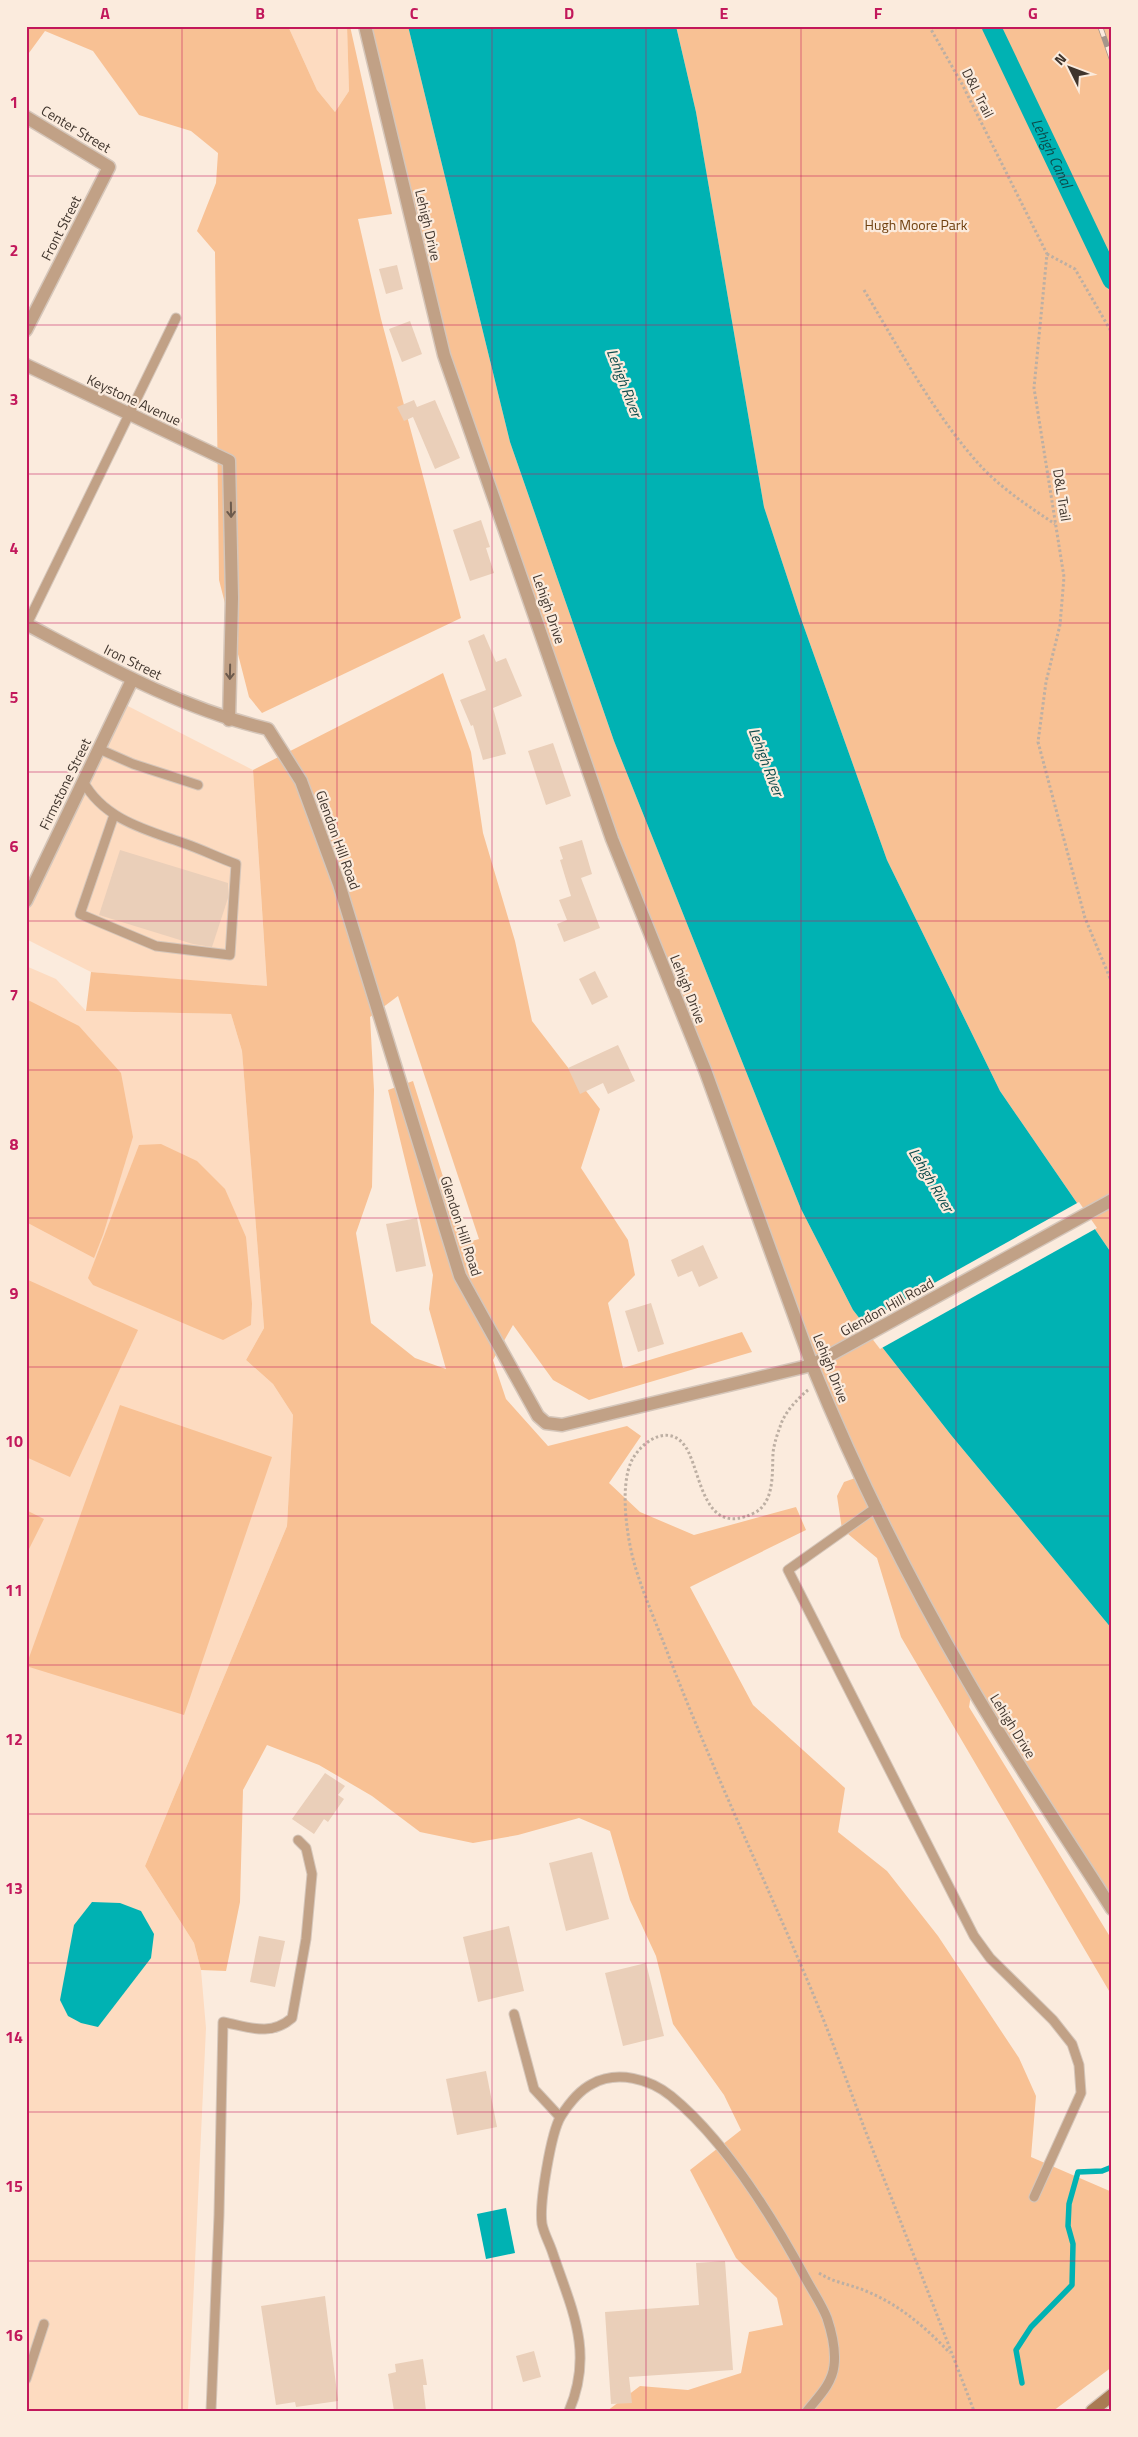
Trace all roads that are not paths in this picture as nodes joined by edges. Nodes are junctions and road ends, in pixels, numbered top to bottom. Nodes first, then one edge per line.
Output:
1 (365, 26) edge
2 (26, 117) edge
3 (109, 167) joint
4 (176, 318) dead end
5 (26, 330) edge
6 (26, 365) edge
7 (130, 416) junction
8 (27, 625) edge
9 (132, 680) junction
10 (229, 720) junction
11 (99, 749) junction
12 (83, 781) junction
13 (198, 786) dead end
14 (114, 815) junction
15 (26, 901) edge
16 (1107, 1202) edge
17 (812, 1365) junction
18 (877, 1507) junction
19 (298, 1840) dead end
20 (1112, 1909) edge
21 (514, 2014) dead end
22 (560, 2117) junction
23 (1034, 2197) dead end
24 (44, 2324) dead end
25 (26, 2379) edge
26 (1112, 2395) edge
27 (211, 2411) edge
28 (569, 2411) edge
29 (807, 2411) edge
30 (1092, 2411) edge

1 - 17 street, Lehigh Drive
2 - 3 street, Center Street
3 - 5 street, Front Street
4 - 7 lane
6 - 7 street, Keystone Avenue
7 - 8 lane
7 -> 10 street, Keystone Avenue
8 - 9 street, Iron Street
9 - 10 street, Iron Street
9 - 11 street, Firmstone Street
10 - 17 street, Glendon Hill Road
11 - 12 street, Firmstone Street
11 - 13 lane
12 - 14 lane
12 - 15 street, Firmstone Street
14 - 14 lane
16 - 17 street, Glendon Hill Road
17 - 18 street, Lehigh Drive
18 - 20 street, Lehigh Drive
18 - 23 lane
19 - 27 lane
21 - 22 lane
22 - 28 lane
22 - 29 lane
24 - 25 lane
26 - 30 main road

